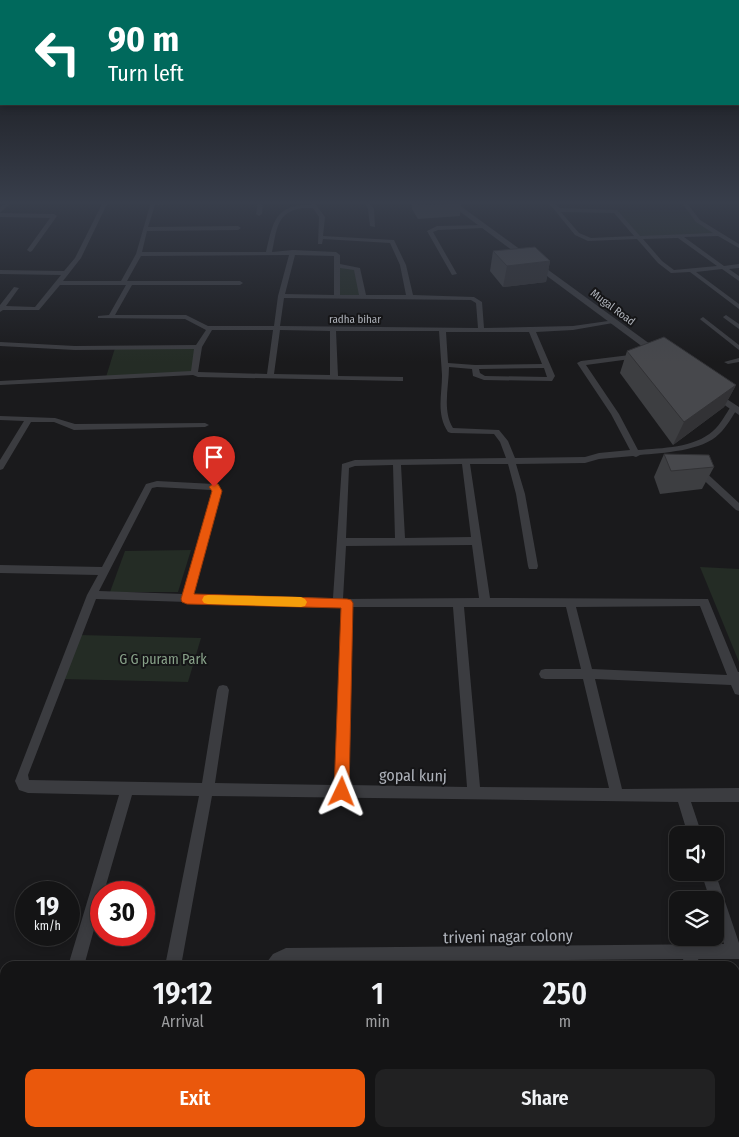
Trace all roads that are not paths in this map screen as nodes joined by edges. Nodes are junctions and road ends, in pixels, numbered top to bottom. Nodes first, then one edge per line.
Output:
1 (79, 255) edge
2 (139, 255) edge
3 (293, 255) edge
4 (337, 255) edge
5 (398, 255) edge
6 (443, 255) edge
7 (523, 255) edge
8 (655, 255) edge
9 (706, 255) edge
10 (338, 266) junction
11 (739, 266) edge
12 (725, 268) junction
13 (0, 272) edge
14 (693, 272) junction
15 (65, 273) junction
16 (454, 274) dead end
17 (739, 279) edge
18 (57, 283) junction
19 (126, 283) junction
20 (240, 283) dead end
21 (16, 288) dead end
22 (281, 296) junction
23 (337, 296) junction
24 (363, 297) junction
25 (410, 297) junction
26 (739, 307) edge
27 (1, 309) edge
28 (726, 316) dead end
29 (100, 317) dead end
30 (111, 317) junction
31 (702, 319) dead end
32 (613, 321) junction
33 (739, 327) edge
34 (210, 328) junction
35 (277, 328) junction
36 (333, 329) junction
37 (481, 329) junction
38 (442, 330) junction
39 (532, 330) junction
40 (0, 344) edge
41 (198, 347) junction
42 (739, 348) edge
43 (659, 354) junction
44 (666, 360) edge
45 (739, 360) edge
46 (728, 362) dead end
47 (445, 365) junction
48 (547, 366) junction
49 (475, 367) junction
50 (194, 373) junction
51 (270, 377) junction
52 (334, 378) junction
53 (400, 378) dead end
54 (0, 383) edge
55 (704, 387) edge
56 (737, 410) edge
57 (0, 418) edge
58 (29, 419) junction
59 (205, 425) dead end
60 (636, 454) junction
61 (683, 456) junction
62 (513, 462) junction
63 (396, 463) junction
64 (466, 463) junction
65 (0, 467) edge
66 (739, 508) edge
67 (400, 541) junction
68 (476, 541) junction
69 (341, 542) junction
70 (533, 566) dead end
71 (0, 569) edge
72 (104, 571) junction
73 (92, 595) junction
74 (187, 599) junction
75 (570, 602) junction
76 (342, 603) junction
77 (458, 603) junction
78 (484, 603) junction
79 (545, 674) dead end
80 (588, 674) junction
81 (738, 682) edge
82 (223, 690) dead end
83 (127, 789) junction
84 (208, 790) junction
85 (342, 792) junction
86 (474, 793) junction
87 (617, 795) junction
88 (739, 795) edge
89 (682, 796) junction
90 (692, 826) edge
91 (711, 881) edge
92 (736, 951) edge
93 (690, 959) edge
94 (561, 960) edge
95 (77, 961) edge
96 (174, 961) edge
97 (278, 961) edge

1 - 15 street
2 - 19 street
3 - 22 street
4 - 10 street
5 - 25 street
6 - 16 street
7 - 32 street, Mugal Road
8 - 14 street
9 - 12 street
10 - 23 street
10 - 24 street
11 - 12 street
12 - 14 street
12 - 17 street
13 - 15 street
14 - 26 street
15 - 18 street
18 - 19 street
18 - 27 street
19 - 20 street
19 - 30 street
21 - 27 street
22 - 23 street
22 - 35 street
23 - 24 street
24 - 25 street
25 - 37 street
28 - 33 street
29 - 30 street, radha bihar
30 - 34 street, radha bihar
31 - 42 street
32 - 39 street, radha bihar
32 - 43 street, Mugal Road
34 - 35 street, radha bihar
34 - 41 street
35 - 36 street, radha bihar
35 - 51 street
36 - 38 street, radha bihar
36 - 52 street
37 - 38 street, radha bihar
37 - 39 street, radha bihar
38 - 47 street
39 - 48 street
40 - 41 street
41 - 50 street
43 - 44 street, Mugal Road
43 - 60 street
45 - 46 street
47 - 49 street
47 - 62 street
48 - 49 street
48 - 49 street
50 - 51 street
50 - 54 street
51 - 52 street
52 - 53 street
55 - 56 street
56 - 61 street
57 - 58 street
58 - 59 street
58 - 65 street
60 - 61 street
60 - 62 street
61 - 66 street
62 - 64 street
62 - 70 street
63 - 64 street
63 - 67 street
63 - 69 street
64 - 68 street
67 - 68 street
67 - 69 street
68 - 78 street
69 - 76 street
71 - 72 street
72 - 73 street
72 - 74 street
73 - 74 street
73 - 83 street, gopal kunj
74 - 76 street
75 - 78 street
75 - 80 street
75 - 81 street
76 - 77 street
76 - 85 street
77 - 78 street
77 - 86 street
79 - 80 street
80 - 81 street
80 - 87 street
82 - 84 street
83 - 84 street, gopal kunj
83 - 95 street
84 - 85 street, gopal kunj
84 - 96 street
85 - 86 street, gopal kunj
86 - 87 street, gopal kunj
87 - 89 street, gopal kunj
88 - 89 street, gopal kunj
89 - 90 street
91 - 92 street
92 - 93 street, triveni nagar colony
93 - 94 street, triveni nagar colony
94 - 97 street, triveni nagar colony

